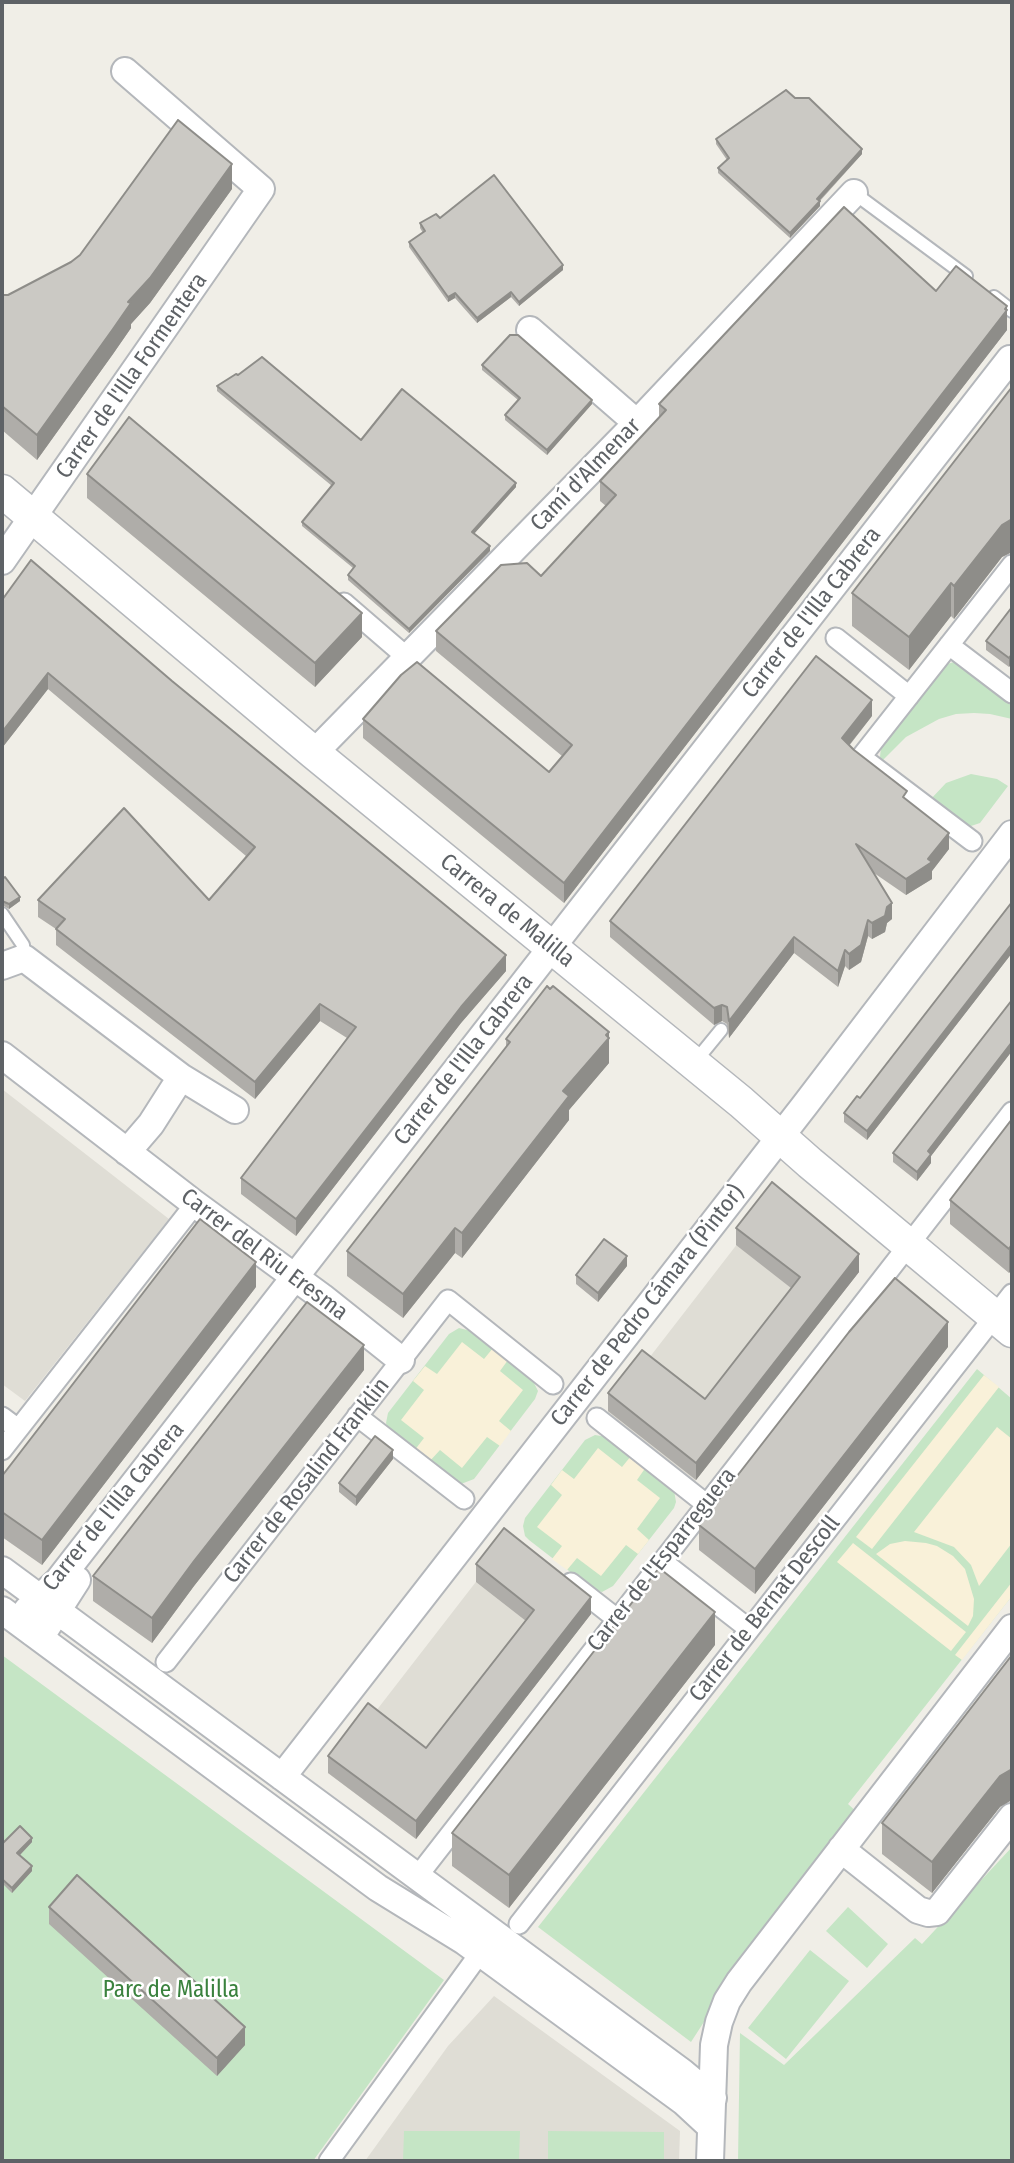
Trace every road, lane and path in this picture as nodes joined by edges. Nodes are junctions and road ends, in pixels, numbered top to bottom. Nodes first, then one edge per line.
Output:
1 (125, 71) dead end
2 (854, 193) joint
3 (1012, 311) edge
4 (530, 330) dead end
5 (1012, 359) edge
6 (1012, 379) edge
7 (637, 423) junction
8 (2, 491) edge
9 (33, 517) junction
10 (2, 561) edge
11 (1012, 565) edge
12 (335, 595) edge
13 (836, 638) dead end
14 (949, 645) junction
15 (409, 659) junction
16 (1012, 693) edge
17 (909, 696) junction
18 (314, 753) junction
19 (1012, 834) edge
20 (972, 841) dead end
21 (2, 914) edge
22 (6, 930) edge
23 (557, 952) junction
24 (13, 962) edge
25 (721, 1030) dead end
26 (2, 1055) edge
27 (694, 1063) junction
28 (181, 1077) junction
29 (235, 1111) dead end
30 (1012, 1112) edge
31 (780, 1136) junction
32 (127, 1152) junction
33 (195, 1204) junction
34 (909, 1245) junction
35 (300, 1282) junction
36 (1006, 1313) edge
37 (401, 1360) junction
38 (553, 1384) dead end
39 (358, 1416) junction
40 (2, 1417) edge
41 (597, 1418) dead end
42 (18, 1429) junction
43 (2, 1450) edge
44 (464, 1499) dead end
45 (706, 1504) junction
46 (663, 1562) junction
47 (2, 1570) edge
48 (555, 1570) edge
49 (48, 1604) junction
50 (2, 1611) edge
51 (617, 1619) junction
52 (1012, 1628) edge
53 (749, 1629) junction
54 (30, 1631) junction
55 (166, 1662) dead end
56 (282, 1777) junction
57 (1012, 1817) edge
58 (841, 1849) junction
59 (417, 1877) junction
60 (519, 1924) dead end
61 (480, 1953) junction
62 (713, 2098) junction
63 (684, 2102) junction
64 (711, 2127) junction
65 (329, 2161) edge
66 (710, 2161) edge

1 - 9 street, Carrer de l'Illa Formentera
2 - 3 lane
2 - 7 street, Camí d'Almenar
4 - 7 street
5 - 23 street, Carrer de l'Illa Cabrera
6 - 23 street, Carrer de l'Illa Cabrera
7 - 15 street, Camí d'Almenar
8 - 9 street, Carrera de Malilla
9 - 10 street, Carrer de l'Illa Formentera
9 - 18 street, Carrera de Malilla
11 - 14 street
12 - 15 street
13 - 17 street
14 - 16 street
14 - 17 street
15 - 18 street, Camí d'Almenar
17 - 20 street
18 - 23 street, Carrera de Malilla
19 - 31 street, Carrer de Pedro Cámara (Pintor)
21 - 22 lane
22 - 24 lane
23 - 27 street, Carrera de Malilla
23 - 35 street, Carrer de l'Illa Cabrera
24 - 28 street
25 - 27 lane
26 - 32 street, Carrer del Riu Eresma
27 - 31 street, Carrera de Malilla
28 - 29 street
28 - 32 street
30 - 34 street, Carrer de l'Esparreguera
31 - 34 street, Carrera de Malilla
31 - 56 street, Carrer de Pedro Cámara (Pintor)
32 - 33 street, Carrer del Riu Eresma
33 - 35 street, Carrer del Riu Eresma
33 - 42 street
34 - 36 street, Carrera de Malilla
34 - 45 street, Carrer de l'Esparreguera
35 - 37 street, Carrer del Riu Eresma
35 - 49 street, Carrer de l'Illa Cabrera
36 - 53 street, Carrer de Bernat Descoll
37 - 38 street, Carrer de Rosalind Franklin
37 - 39 street, Carrer de Rosalind Franklin
39 - 44 street
39 - 55 street, Carrer de Rosalind Franklin
40 - 42 street
41 - 45 street
42 - 43 street
45 - 46 street, Carrer de l'Esparreguera
46 - 51 street, Carrer de l'Esparreguera
46 - 53 street
47 - 49 street
48 - 51 street
49 - 54 street, Carrer de l'Illa Cabrera
49 - 56 street
50 - 54 street
51 - 59 street, Carrer de l'Esparreguera
52 - 58 street
53 - 60 street, Carrer de Bernat Descoll
54 - 61 street
56 - 59 street
57 - 58 street
58 - 62 street
59 - 62 street
61 - 63 street
61 - 65 street
62 - 63 street
62 - 64 street
63 - 64 street
64 - 66 street

